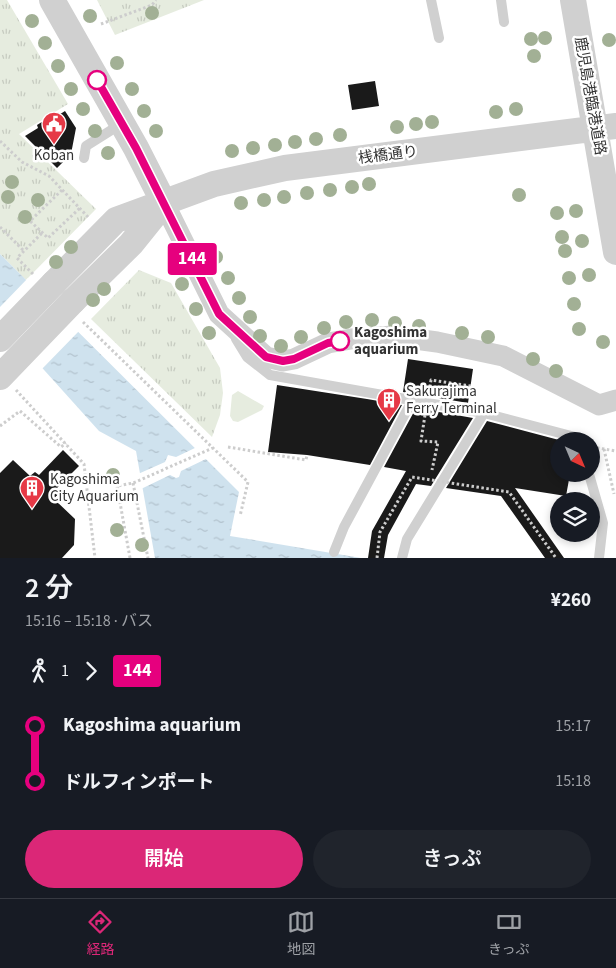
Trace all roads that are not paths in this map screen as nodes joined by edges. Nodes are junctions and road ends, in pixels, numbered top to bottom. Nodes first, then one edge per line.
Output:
1 (52, 0) edge
2 (431, 0) edge
3 (501, 0) edge
4 (573, 0) edge
5 (504, 22) dead end
6 (439, 38) dead end
7 (122, 124) junction
8 (605, 127) edge
9 (84, 158) dead end
10 (164, 202) junction
11 (616, 252) edge
12 (219, 314) junction
13 (0, 339) edge
14 (7, 382) edge
15 (616, 400) edge
16 (412, 401) junction
17 (484, 413) junction
18 (556, 432) edge
19 (591, 482) edge
20 (334, 552) dead end
21 (402, 558) edge
22 (599, 558) edge

1 - 7 street
2 - 6 lane
3 - 5 lane
4 - 8 street, 鹿児島港臨港道路
7 - 9 lane
7 - 10 street
8 - 10 street, 桟橋通り
8 - 11 street, 鹿児島港臨港道路
10 - 12 street
10 - 13 street, 桟橋通り, bridge
10 - 14 street, bridge
12 - 15 street
12 - 16 lane
16 - 17 lane
16 - 20 lane
17 - 18 lane
17 - 21 lane
19 - 22 lane

